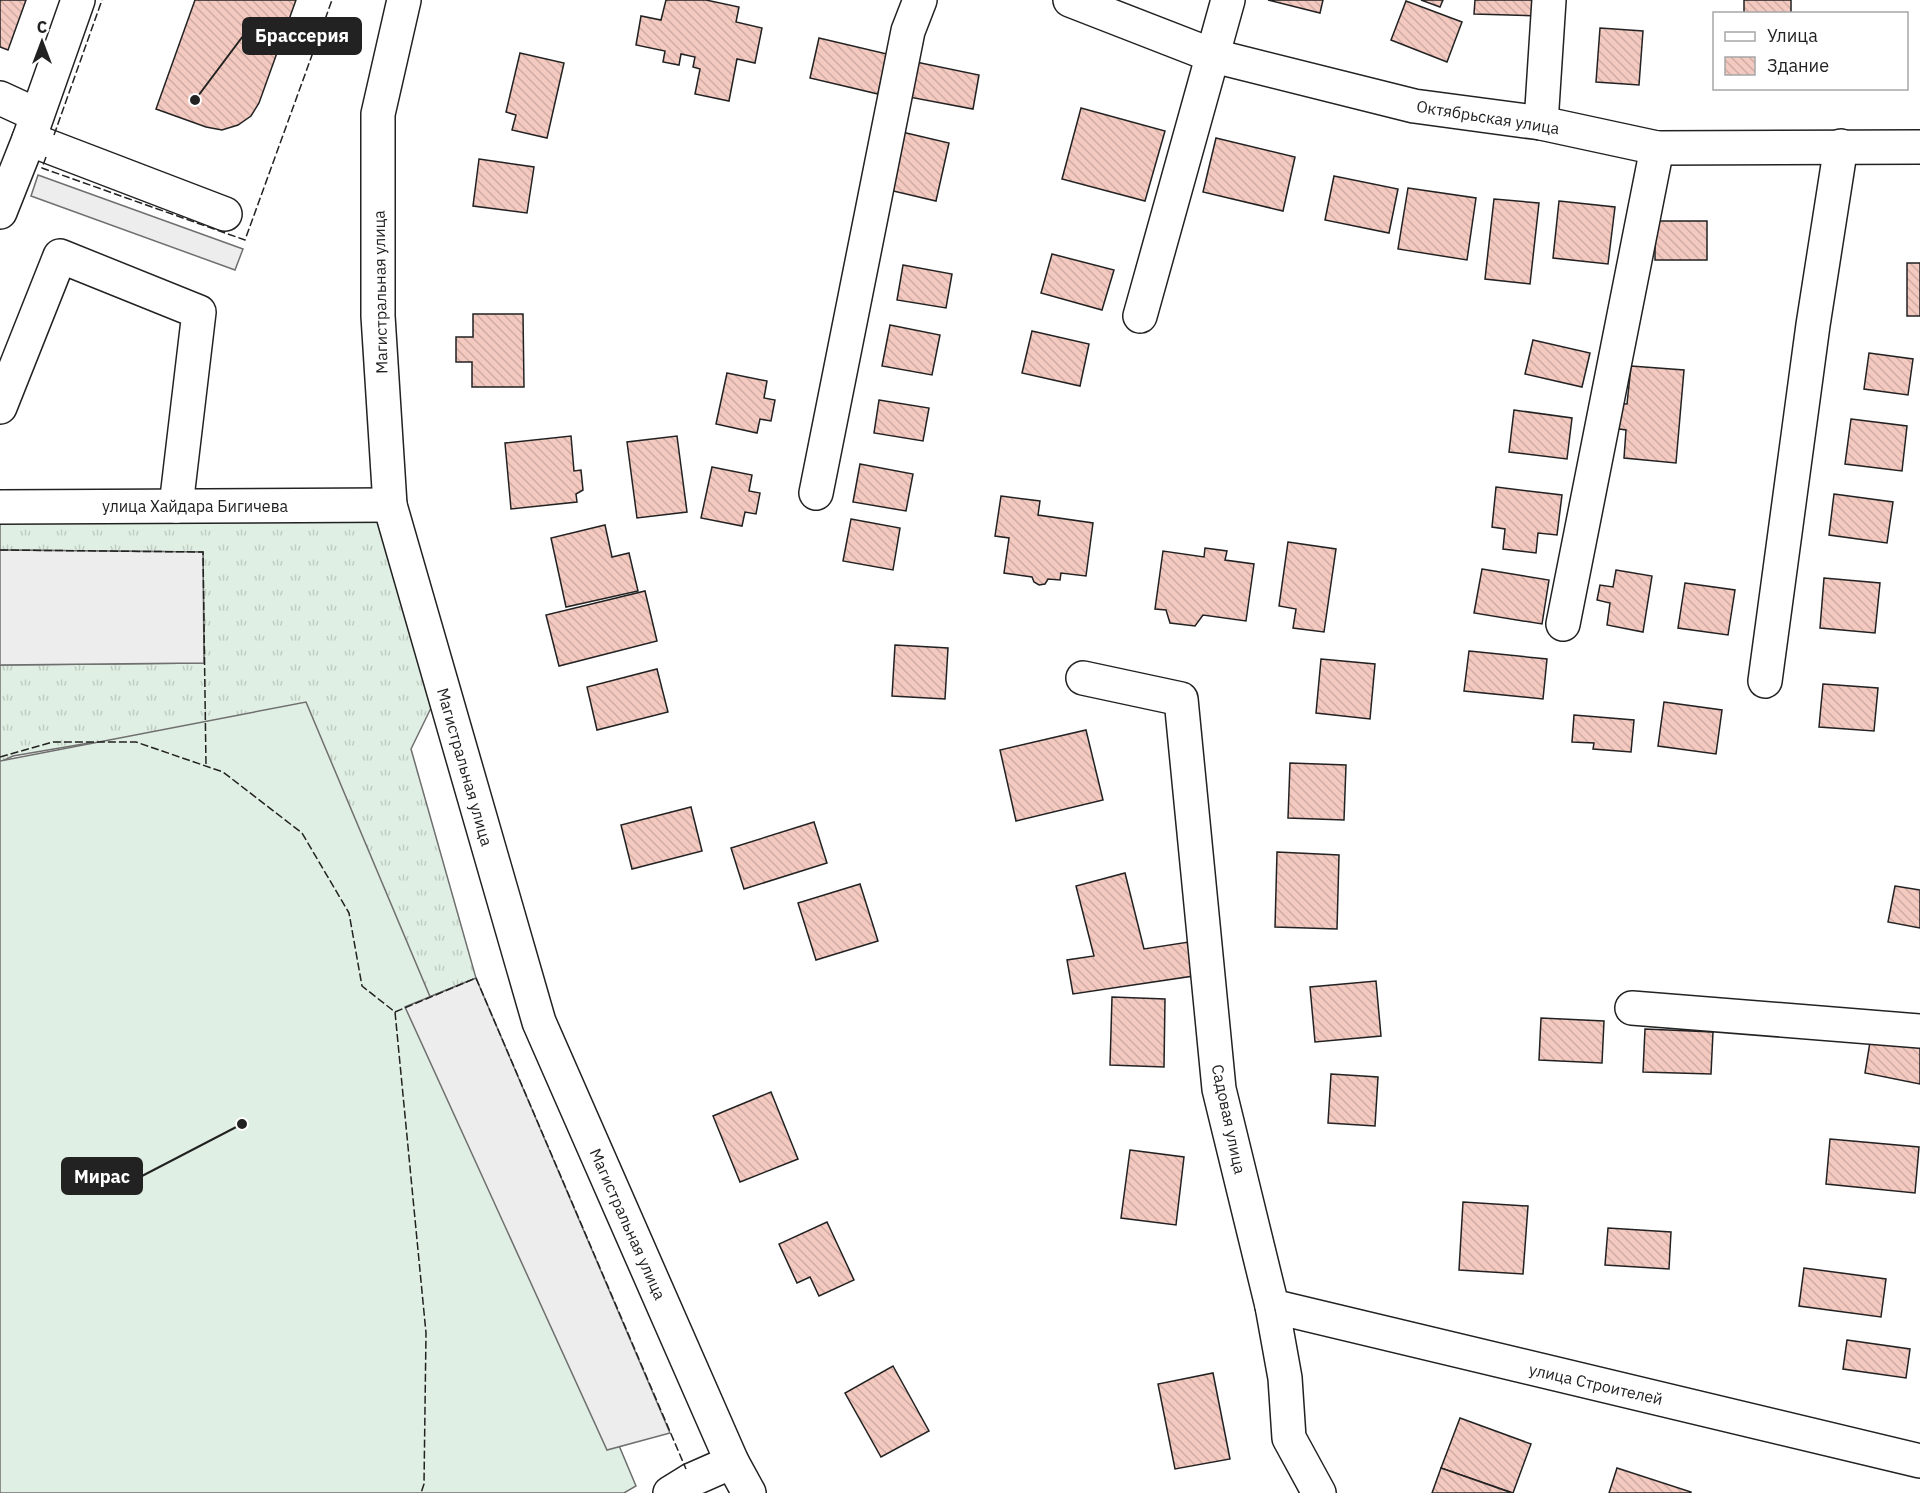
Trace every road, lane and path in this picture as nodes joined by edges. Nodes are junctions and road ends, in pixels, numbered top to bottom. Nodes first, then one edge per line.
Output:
1 (78, 0) edge
2 (405, 0) edge
3 (920, 0) edge
4 (1071, 0) edge
5 (1228, 0) edge
6 (1549, 0) edge
7 (1214, 56) junction
8 (0, 98) edge
9 (1541, 123) junction
10 (33, 127) junction
11 (1841, 146) junction
12 (1920, 147) edge
13 (1657, 148) junction
14 (0, 212) edge
15 (225, 214) dead end
16 (1140, 316) dead end
17 (0, 407) edge
18 (816, 493) dead end
19 (390, 505) junction
20 (176, 506) junction
21 (0, 507) edge
22 (1563, 624) dead end
23 (1083, 678) dead end
24 (1765, 681) dead end
25 (1632, 1008) dead end
26 (1920, 1031) edge
27 (1272, 1306) junction
28 (1920, 1461) edge
29 (732, 1462) junction
30 (670, 1493) edge
31 (749, 1493) edge
32 (1319, 1493) edge

1 - 10 street
2 - 19 street, Магистральная улица
3 - 18 street
4 - 7 street, Октябрьская улица
5 - 7 street
6 - 9 street
7 - 9 street, Октябрьская улица
7 - 16 street
8 - 10 street
9 - 13 street, Октябрьская улица
10 - 14 street
10 - 15 street
11 - 12 street, Октябрьская улица
11 - 13 street, Октябрьская улица
11 - 24 street
13 - 22 street
17 - 20 street
19 - 20 street, улица Хайдара Бигичева
19 - 29 street, Магистральная улица
20 - 21 street, улица Хайдара Бигичева
23 - 27 street, Садовая улица
25 - 26 street
27 - 28 street, улица Строителей
27 - 32 street, Садовая улица
29 - 30 street
29 - 31 street, Магистральная улица

